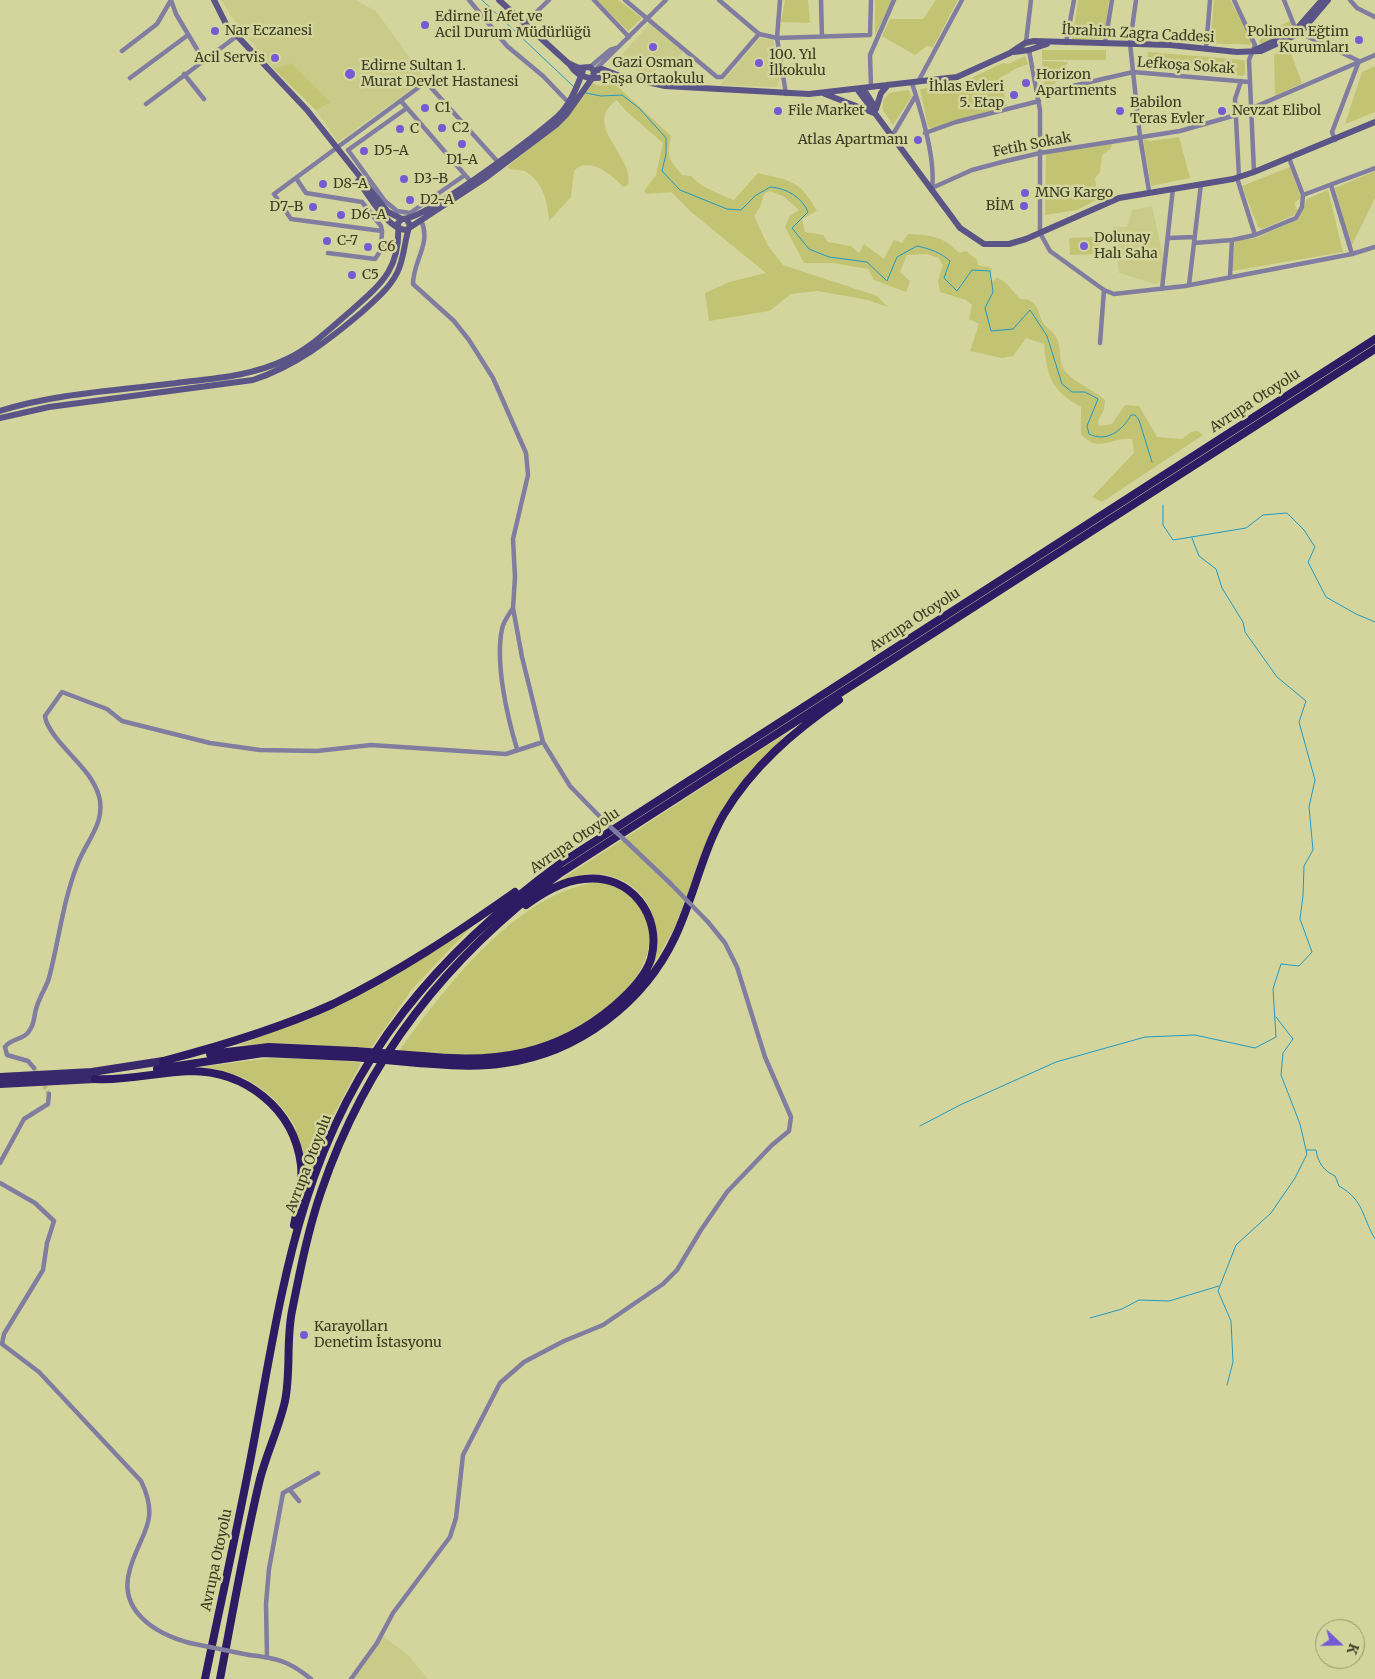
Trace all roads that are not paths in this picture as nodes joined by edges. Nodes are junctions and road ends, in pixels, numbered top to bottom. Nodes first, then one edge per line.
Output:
1 (171, 0) edge
2 (214, 0) edge
3 (469, 0) edge
4 (499, 0) edge
5 (549, 0) edge
6 (594, 0) edge
7 (626, 0) edge
8 (666, 0) edge
9 (719, 0) edge
10 (780, 0) edge
11 (821, 0) edge
12 (871, 0) edge
13 (894, 0) edge
14 (962, 0) edge
15 (1031, 0) edge
16 (1074, 0) edge
17 (1112, 0) edge
18 (1136, 0) edge
19 (1210, 0) edge
20 (1234, 0) edge
21 (1284, 0) edge
22 (1322, 0) edge
23 (1328, 0) edge
24 (1350, 0) edge
25 (1375, 17) edge
26 (648, 20) junction
27 (524, 24) junction
28 (1298, 31) junction
29 (759, 34) junction
30 (188, 35) junction
31 (237, 36) junction
32 (629, 37) junction
33 (822, 37) junction
34 (777, 38) junction
35 (1105, 43) junction
36 (1066, 44) junction
37 (1130, 44) junction
38 (1027, 46) junction
39 (1206, 49) junction
40 (122, 51) dead end
41 (1254, 51) junction
42 (1375, 55) edge
43 (1359, 60) junction
44 (204, 61) junction
45 (587, 71) junction
46 (1133, 72) junction
47 (184, 74) junction
48 (620, 76) junction
49 (130, 78) dead end
50 (591, 79) junction
51 (1241, 80) junction
52 (915, 82) junction
53 (1249, 82) junction
54 (888, 85) junction
55 (871, 87) junction
56 (860, 89) junction
57 (822, 93) junction
58 (786, 94) junction
59 (1038, 94) junction
60 (915, 97) junction
61 (204, 99) dead end
62 (401, 101) junction
63 (1038, 101) junction
64 (568, 102) junction
65 (146, 104) dead end
66 (407, 108) junction
67 (1250, 108) junction
68 (877, 113) junction
69 (1236, 115) junction
70 (1375, 122) edge
71 (926, 133) junction
72 (892, 136) junction
73 (1140, 137) junction
74 (1335, 140) junction
75 (337, 149) junction
76 (1040, 154) junction
77 (1289, 158) junction
78 (498, 162) junction
79 (1375, 168) edge
80 (1254, 172) junction
81 (466, 175) junction
82 (1238, 177) junction
83 (296, 178) junction
84 (473, 184) junction
85 (1201, 184) junction
86 (1331, 185) junction
87 (932, 188) junction
88 (1173, 188) junction
89 (1149, 191) junction
90 (1303, 195) junction
91 (369, 196) junction
92 (362, 202) junction
93 (404, 220) junction
94 (421, 220) junction
95 (400, 229) junction
96 (408, 229) junction
97 (382, 231) junction
98 (1040, 233) junction
99 (1255, 235) junction
100 (1194, 237) junction
101 (1169, 238) junction
102 (1232, 240) junction
103 (1194, 243) junction
104 (1375, 247) edge
105 (328, 253) dead end
106 (1352, 254) junction
107 (1230, 276) junction
108 (1189, 285) junction
109 (1162, 289) junction
110 (1104, 290) junction
111 (1375, 339) edge
112 (1100, 343) dead end
113 (1375, 349) edge
114 (0, 411) edge
115 (0, 418) edge
116 (513, 608) junction
117 (874, 671) junction
118 (543, 742) junction
119 (517, 748) junction
120 (561, 863) junction
121 (452, 968) junction
122 (354, 1054) junction
123 (420, 1060) junction
124 (163, 1061) junction
125 (34, 1068) tunnel mouth
126 (0, 1077) edge
127 (95, 1080) junction
128 (0, 1084) edge
129 (49, 1094) dead end
130 (0, 1163) edge
131 (0, 1183) edge
132 (285, 1283) junction
133 (318, 1473) dead end
134 (290, 1490) junction
135 (299, 1501) dead end
136 (267, 1657) junction
137 (205, 1679) edge
138 (220, 1679) edge
139 (311, 1679) edge
140 (351, 1679) edge

1 - 30 street
1 - 40 street
2 - 31 main road
3 - 64 street
4 - 27 main road
5 - 27 street
6 - 32 street
7 - 26 street
8 - 26 street
9 - 29 street
10 - 34 street
11 - 33 street
12 - 33 street
13 - 55 street
14 - 52 street
15 - 38 street
16 - 36 street
17 - 35 street
18 - 37 street
19 - 39 street
20 - 41 street
21 - 28 street
22 - 28 main road
23 - 28 main road
24 - 25 street
26 - 29 street
26 - 32 street
27 - 45 main road
28 - 41 main road
28 - 43 street
29 - 34 street
30 - 44 street
30 - 49 street
31 - 44 street
31 - 75 main road
32 - 45 street
33 - 34 street
34 - 58 street
35 - 36 main road, İbrahim Zagra Caddesi
35 - 37 main road, İbrahim Zagra Caddesi
36 - 38 main road, İbrahim Zagra Caddesi
37 - 39 main road, İbrahim Zagra Caddesi
37 - 46 street
38 - 52 main road, İbrahim Zagra Caddesi
38 - 59 street
39 - 41 main road, İbrahim Zagra Caddesi
41 - 53 street
42 - 43 street, Fetih Sokak
43 - 67 street, Fetih Sokak
43 - 74 street
44 - 47 street
45 - 48 main road, İbrahim Zagra Caddesi
45 - 50 main road
45 - 64 main road
46 - 51 street, Lefkoşa Sokak
46 - 59 street, Lefkoşa Sokak
46 - 73 street
47 - 61 street
47 - 65 street
48 - 50 main road, İbrahim Zagra Caddesi
48 - 58 main road, İbrahim Zagra Caddesi
50 - 84 main road
51 - 53 street
51 - 69 street, Lefkoşa Sokak
52 - 54 main road, İbrahim Zagra Caddesi
52 - 60 street
53 - 67 street
54 - 55 main road, İbrahim Zagra Caddesi
54 - 68 main road
55 - 56 main road, İbrahim Zagra Caddesi
56 - 57 main road, İbrahim Zagra Caddesi
56 - 68 main road
57 - 58 main road, İbrahim Zagra Caddesi
57 - 68 main road
59 - 63 street
60 - 71 street
60 - 72 street
62 - 66 street
62 - 75 street
62 - 78 street
63 - 71 street
63 - 76 street
64 - 78 main road
66 - 81 street
66 - 81 street
67 - 69 street, Fetih Sokak
67 - 80 street
68 - 72 main road
69 - 73 street, Fetih Sokak
69 - 82 street, Lefkoşa Sokak
70 - 74 main road
71 - 87 street
72 - 87 main road
73 - 76 street, Fetih Sokak
73 - 89 street
74 - 77 main road
75 - 83 street
75 - 91 main road
75 - 93 main road
76 - 87 street, Fetih Sokak
76 - 98 street
77 - 80 main road
77 - 90 street
78 - 84 main road
79 - 86 street
80 - 82 main road
81 - 84 street
82 - 85 main road
82 - 99 street, Lefkoşa Sokak
83 - 92 street
83 - 97 street
84 - 93 main road
84 - 94 main road
85 - 88 main road
85 - 100 street
86 - 90 street
86 - 106 street
87 - 98 main road
88 - 89 main road
88 - 101 street
89 - 98 main road
90 - 99 street
91 - 92 street
91 - 95 main road
92 - 97 street
93 - 95 main road
93 - 96 main road
94 - 96 main road
94 - 116 street
95 - 96 main road
95 - 114 main road
96 - 115 main road
97 - 105 street
98 - 110 street
99 - 102 street
100 - 101 street
100 - 103 street
101 - 109 street
102 - 103 street
102 - 107 street
103 - 108 street
104 - 106 street
106 - 107 street
107 - 108 street
108 - 109 street
109 - 110 street
110 - 112 street
111 - 120 highway, Avrupa Otoyolu
113 - 117 highway, Avrupa Otoyolu
116 - 118 street
116 - 119 street
117 - 121 highway, Avrupa Otoyolu
117 - 123 highway
118 - 119 street
118 - 140 street, bridge
119 - 125 street
120 - 124 highway
120 - 132 highway, Avrupa Otoyolu
121 - 123 highway
121 - 138 highway, Avrupa Otoyolu
122 - 123 highway, bridge
122 - 124 highway
122 - 127 highway
124 - 126 highway
127 - 128 highway
127 - 132 highway
129 - 130 street
131 - 136 street, bridge
132 - 137 highway, Avrupa Otoyolu
133 - 134 street
134 - 135 street
134 - 136 street
136 - 139 street

